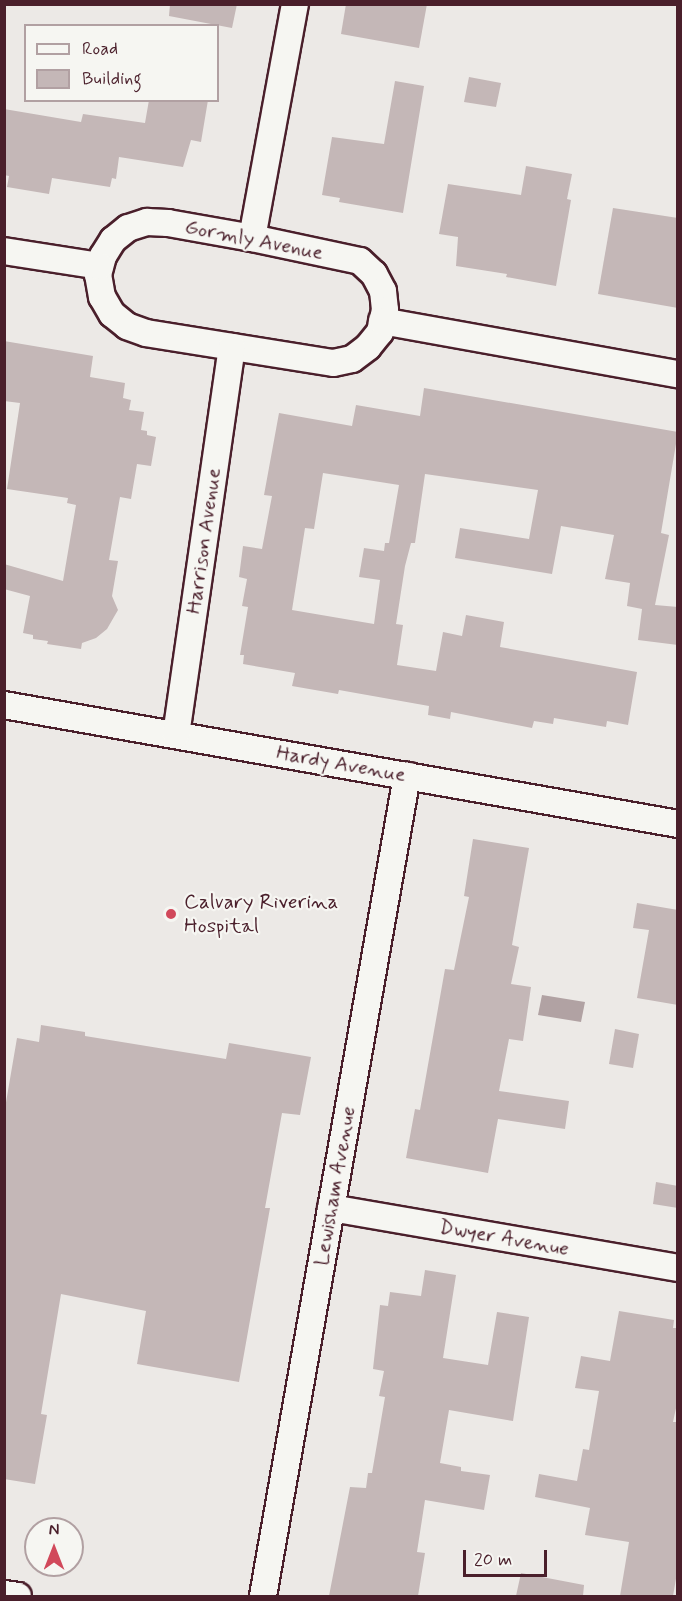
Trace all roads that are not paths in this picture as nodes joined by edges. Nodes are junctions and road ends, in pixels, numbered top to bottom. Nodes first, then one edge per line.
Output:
1 (294, 4) edge
2 (252, 238) junction
3 (4, 251) edge
4 (100, 266) junction
5 (382, 321) junction
6 (232, 347) junction
7 (678, 374) edge
8 (4, 705) edge
9 (176, 735) junction
10 (407, 776) junction
11 (678, 824) edge
12 (331, 1208) junction
13 (678, 1268) edge
14 (263, 1596) edge

1 - 2 street
2 - 4 street, Gormly Avenue
2 - 5 street, Gormly Avenue
3 - 4 street
4 - 6 street, Gormly Avenue
5 - 6 street, Gormly Avenue
5 - 7 street
6 - 9 street, Harrison Avenue
8 - 9 street, Hardy Avenue
9 - 10 street, Hardy Avenue
10 - 11 street, Hardy Avenue
10 - 12 street, Lewisham Avenue
12 - 13 street, Dwyer Avenue
12 - 14 street, Lewisham Avenue

